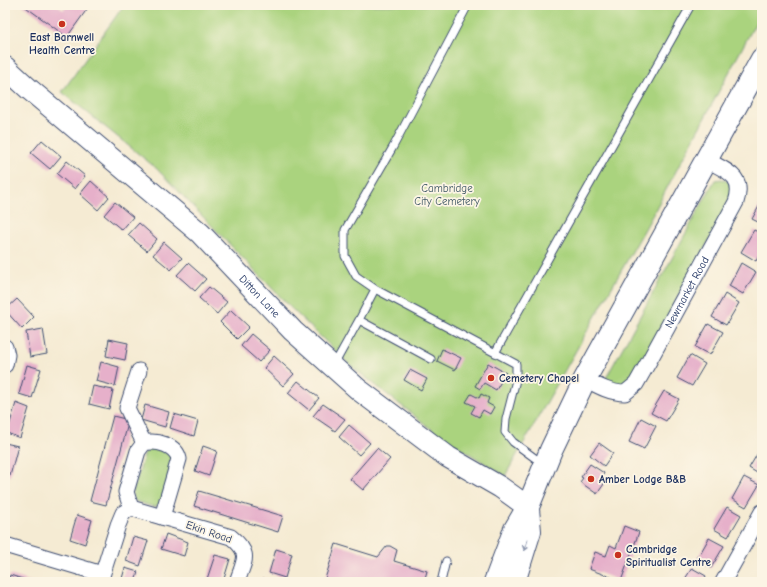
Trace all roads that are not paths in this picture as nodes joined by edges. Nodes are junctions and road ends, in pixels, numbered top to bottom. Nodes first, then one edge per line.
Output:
1 (468, 5) edge
2 (691, 5) edge
3 (762, 59) edge
4 (5, 67) edge
5 (707, 160) junction
6 (375, 289) junction
7 (359, 320) junction
8 (5, 348) edge
9 (495, 353) junction
10 (431, 358) dead end
11 (5, 365) edge
12 (333, 367) junction
13 (139, 371) dead end
14 (585, 379) junction
15 (144, 443) junction
16 (548, 457) junction
17 (528, 507) junction
18 (131, 508) junction
19 (762, 512) edge
20 (162, 517) junction
21 (5, 545) edge
22 (446, 561) dead end
23 (101, 578) edge
24 (237, 582) edge
25 (441, 582) edge
26 (495, 582) edge
27 (514, 582) edge
28 (723, 582) edge

1 - 6 lane
2 - 9 lane
3 - 5 main road
4 - 12 main road, Ditton Lane
5 - 14 main road
5 - 14 street, Newmarket Road
6 - 7 lane
6 - 9 lane
7 - 10 lane
7 - 12 lane
8 - 11 street
9 - 16 lane
12 - 17 main road, Ditton Lane
13 - 15 street
14 - 16 main road
15 - 18 street
15 - 20 street
16 - 17 main road
17 - 26 main road
17 -> 27 main road
18 - 20 street, Ekin Road
18 - 23 street
19 - 28 street
20 - 24 street, Ekin Road
21 - 23 street
22 - 25 lane

